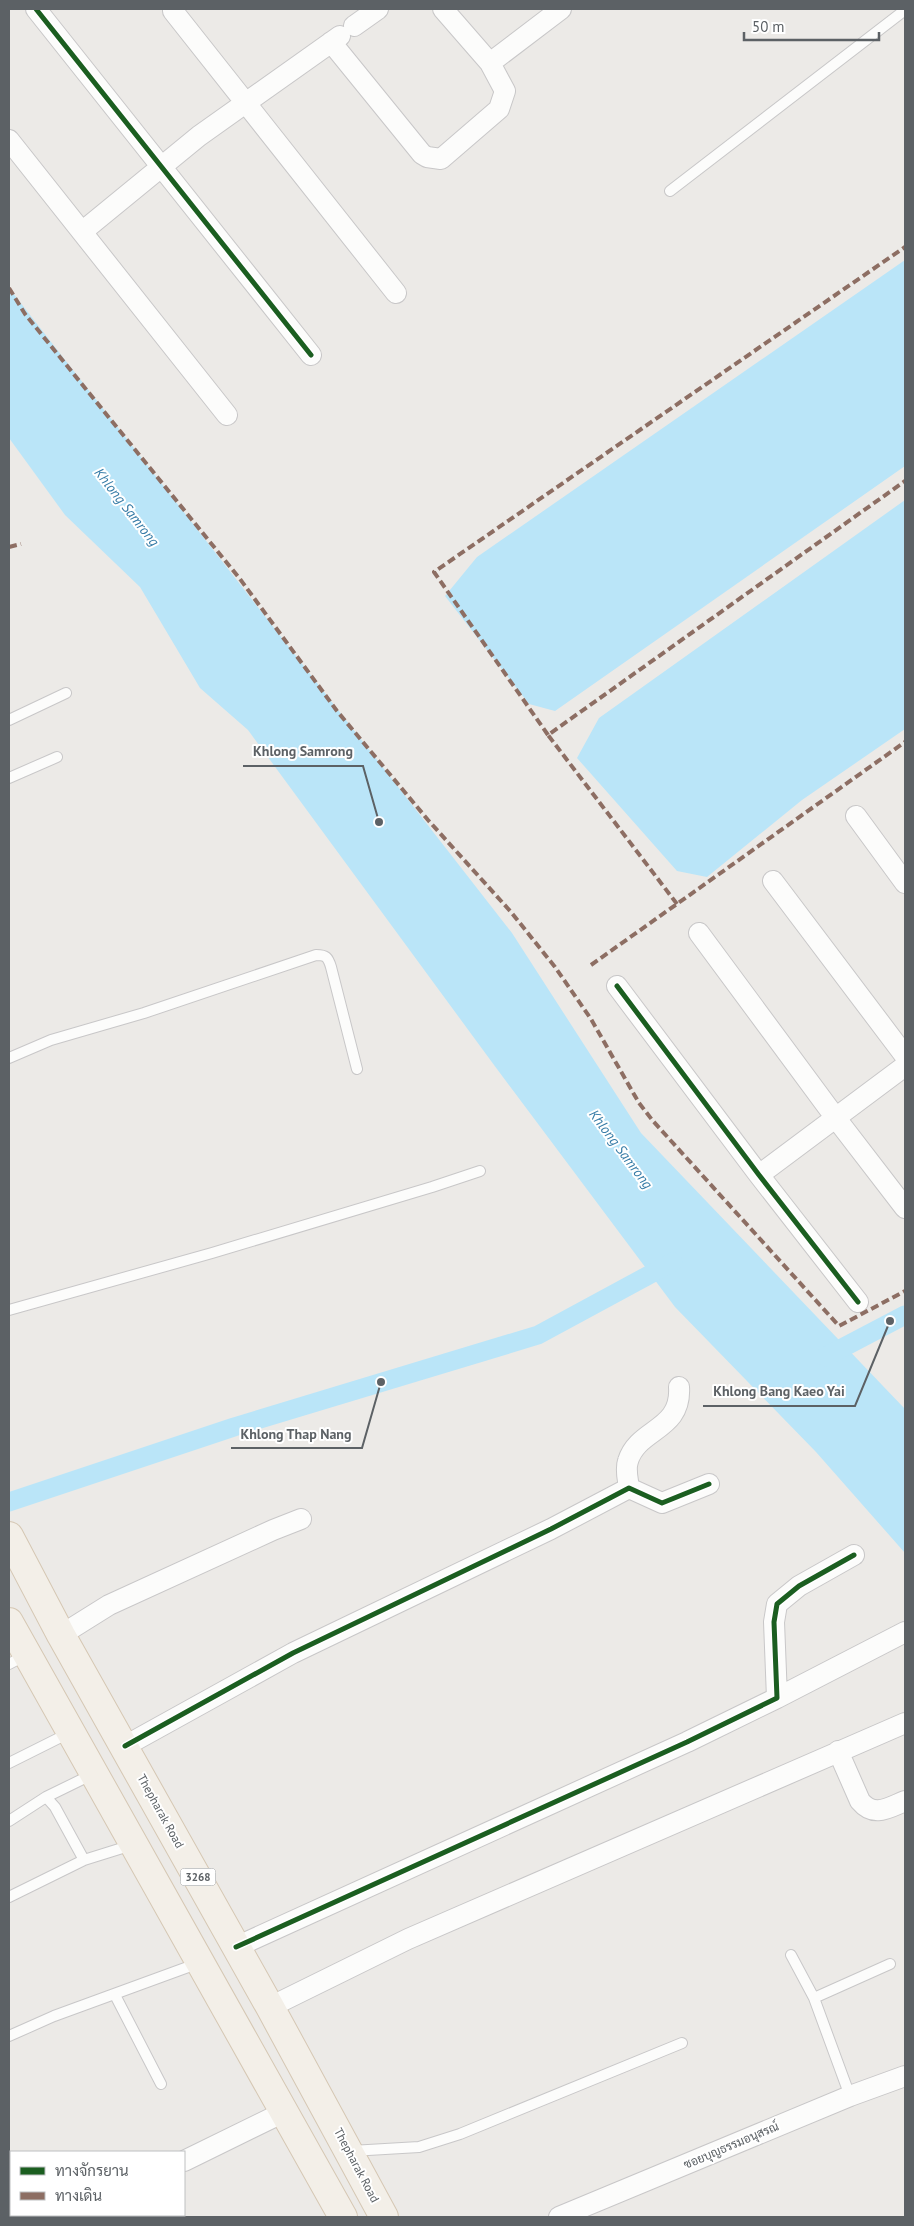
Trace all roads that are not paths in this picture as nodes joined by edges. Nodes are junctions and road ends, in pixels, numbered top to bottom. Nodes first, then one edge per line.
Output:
1 (36, 9) edge
2 (378, 9) edge
3 (443, 9) edge
4 (561, 9) edge
5 (905, 10) edge
6 (172, 12) dead end
7 (342, 35) junction
8 (490, 63) junction
9 (246, 103) junction
10 (9, 140) edge
11 (162, 166) junction
12 (670, 190) dead end
13 (83, 231) junction
14 (396, 293) dead end
15 (311, 356) dead end
16 (227, 414) dead end
17 (66, 693) dead end
18 (9, 720) edge
19 (57, 757) dead end
20 (9, 778) edge
21 (856, 816) dead end
22 (773, 881) dead end
23 (905, 883) edge
24 (699, 933) dead end
25 (618, 986) dead end
26 (905, 1056) edge
27 (9, 1058) edge
28 (905, 1066) edge
29 (357, 1069) dead end
30 (835, 1117) junction
31 (480, 1171) dead end
32 (759, 1175) junction
33 (905, 1208) edge
34 (858, 1302) dead end
35 (9, 1310) edge
36 (679, 1387) dead end
37 (709, 1484) dead end
38 (629, 1488) junction
39 (301, 1519) dead end
40 (9, 1537) edge
41 (854, 1555) dead end
42 (9, 1622) edge
43 (905, 1632) edge
44 (61, 1635) junction
45 (18, 1660) edge
46 (777, 1698) junction
47 (905, 1723) edge
48 (70, 1733) junction
49 (125, 1746) junction
50 (838, 1751) junction
51 (9, 1763) edge
52 (93, 1774) junction
53 (46, 1797) junction
54 (905, 1801) edge
55 (9, 1821) edge
56 (132, 1845) junction
57 (84, 1860) junction
58 (9, 1897) edge
59 (236, 1947) junction
60 (792, 1955) dead end
61 (199, 1962) junction
62 (890, 1964) dead end
63 (114, 1994) junction
64 (814, 1998) junction
65 (270, 2007) junction
66 (9, 2036) edge
67 (682, 2043) dead end
68 (905, 2076) edge
69 (162, 2084) dead end
70 (850, 2096) junction
71 (284, 2112) junction
72 (350, 2151) junction
73 (185, 2161) edge
74 (343, 2217) edge
75 (384, 2217) edge
76 (559, 2217) edge

1 - 11 street
2 - 7 street
3 - 8 street
4 - 8 street
5 - 12 lane
6 - 9 street
7 - 8 street
7 - 9 street
9 - 11 street
9 - 14 street
10 - 13 street
11 - 13 street
11 - 15 street
13 - 16 street
17 - 18 lane
19 - 20 lane
21 - 23 street
22 - 26 street
24 - 30 street
25 - 32 street
27 - 29 lane
28 - 30 street
30 - 32 street
30 - 33 street
31 - 35 lane
32 - 34 street
36 - 38 street
37 - 38 street
38 - 49 street
39 - 44 street
40 - 44 main road, Thepharak Road / 3268
41 - 46 street
42 - 45 main road
43 - 46 street
44 - 49 main road, Thepharak Road / 3268
45 - 48 main road
46 - 59 street
47 - 50 street
48 - 51 lane
48 - 52 main road
49 - 59 main road, Thepharak Road / 3268
50 - 54 street
50 - 65 street
52 - 53 lane
52 - 56 main road
53 - 55 lane
53 - 57 lane
56 - 57 lane
56 - 61 main road
57 - 58 lane
59 - 65 main road, Thepharak Road / 3268
60 - 64 lane
61 - 63 lane
61 - 71 main road
62 - 64 lane
63 - 66 lane
63 - 69 lane
64 - 70 lane
65 - 72 main road, Thepharak Road / 3268
67 - 72 lane
68 - 70 street, ซอยบุญธรรมอนุสรณ์
70 - 76 street, ซอยบุญธรรมอนุสรณ์
71 - 73 street
71 - 74 main road
72 - 75 main road, Thepharak Road / 3268

